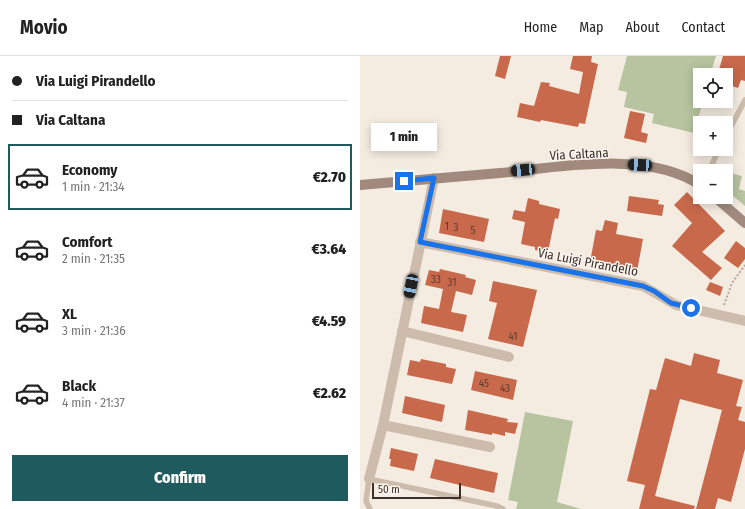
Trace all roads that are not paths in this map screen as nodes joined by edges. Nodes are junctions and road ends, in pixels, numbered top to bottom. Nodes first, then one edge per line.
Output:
1 (745, 100) edge
2 (733, 123) edge
3 (434, 178) junction
4 (693, 180) edge
5 (360, 185) edge
6 (723, 204) edge
7 (745, 223) edge
8 (420, 242) junction
9 (745, 321) edge
10 (402, 331) junction
11 (509, 357) dead end
12 (383, 425) junction
13 (490, 447) dead end
14 (369, 479) junction
15 (370, 509) edge
16 (503, 509) edge

1 - 2 lane
3 - 4 main road, Via Caltana
3 - 5 main road, Via Caltana
3 - 8 street
6 - 7 main road
8 - 9 street, Via Luigi Pirandello
8 - 10 street
10 - 11 street
10 - 12 street
12 - 13 street
12 - 14 street
14 - 15 lane
14 - 16 lane

